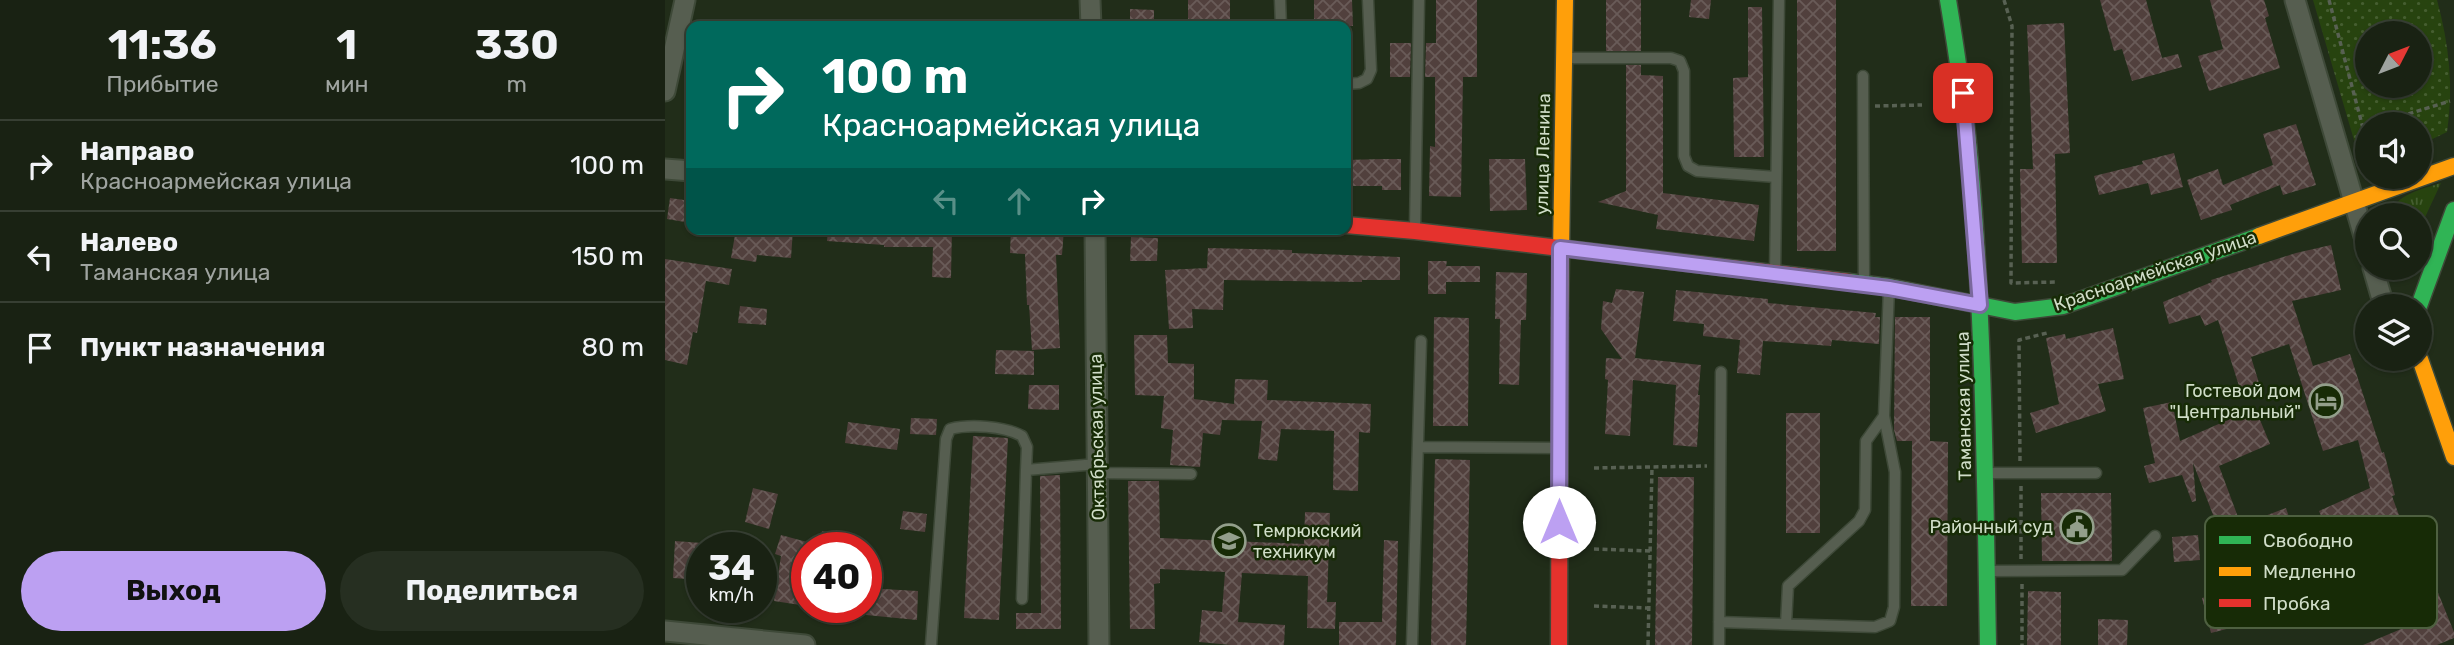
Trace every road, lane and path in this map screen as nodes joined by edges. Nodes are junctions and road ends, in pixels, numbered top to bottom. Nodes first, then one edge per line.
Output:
1 (685, 0) edge
2 (1090, 0) edge
3 (1280, 0) edge
4 (1368, 0) edge
5 (1419, 0) edge
6 (1566, 0) edge
7 (1779, 0) edge
8 (1948, 0) edge
9 (2004, 0) edge
10 (2295, 0) edge
11 (2329, 0) edge
12 (1091, 21) edge
13 (1282, 21) edge
14 (1564, 58) junction
15 (1863, 76) dead end
16 (1351, 84) edge
17 (665, 91) edge
18 (2450, 101) dead end
19 (1922, 105) dead end
20 (1863, 107) junction
21 (2359, 112) edge
22 (2415, 112) edge
23 (2454, 166) edge
24 (665, 169) edge
25 (686, 171) edge
26 (1776, 177) junction
27 (2354, 202) junction
28 (2355, 205) edge
29 (2454, 210) edge
30 (1351, 225) edge
31 (1415, 231) junction
32 (1095, 235) edge
33 (1560, 248) junction
34 (1775, 273) junction
35 (2061, 282) dead end
36 (1864, 284) junction
37 (1889, 288) junction
38 (2423, 294) edge
39 (1980, 305) junction
40 (2059, 330) dead end
41 (1421, 341) dead end
42 (2424, 371) edge
43 (1721, 372) dead end
44 (1884, 416) junction
45 (1418, 447) junction
46 (1559, 448) junction
47 (2454, 457) edge
48 (1720, 465) junction
49 (1652, 467) junction
50 (1594, 468) dead end
51 (1097, 469) junction
52 (1026, 470) junction
53 (1985, 472) junction
54 (2021, 473) junction
55 (2096, 473) dead end
56 (1191, 474) dead end
57 (2155, 536) dead end
58 (1594, 548) dead end
59 (1650, 551) junction
60 (1986, 571) junction
61 (2022, 572) junction
62 (1023, 599) dead end
63 (1594, 606) dead end
64 (1649, 608) junction
65 (1719, 622) junction
66 (1786, 624) junction
67 (665, 631) edge
68 (806, 645) edge
69 (931, 645) edge
70 (1100, 645) edge
71 (1412, 645) edge
72 (1559, 645) edge
73 (1648, 645) edge
74 (1719, 645) edge
75 (1988, 645) edge
76 (2022, 645) edge

1 - 17 street
2 - 12 street
3 - 13 lane
4 - 16 lane
5 - 31 lane
6 - 14 street, улица Ленина
7 - 26 lane
8 - 39 street, Таманская улица
9 - 35 path
10 - 27 street
11 - 21 path
14 - 26 lane
14 - 33 street, улица Ленина
15 - 20 lane
18 - 22 path
19 - 20 path
20 - 36 lane
23 - 27 street, Красноармейская улица
24 - 25 street
26 - 34 lane
27 - 28 street
27 - 39 street, Красноармейская улица
29 - 38 street
30 - 31 street, Красноармейская улица
31 - 33 street, Красноармейская улица
32 - 51 street, Октябрьская улица
33 - 34 street, Красноармейская улица
33 - 46 street, улица Ленина
34 - 36 street, Красноармейская улица
36 - 37 street, Красноармейская улица
37 - 39 street, Красноармейская улица
37 - 44 lane
39 - 53 street, Таманская улица
40 - 54 path
41 - 45 lane
42 - 47 street
43 - 48 lane
44 - 66 lane
44 - 66 lane
45 - 46 lane
45 - 71 lane
46 - 72 street, улица Ленина
48 - 49 path
48 - 65 lane
49 - 50 path
49 - 59 path
51 - 52 lane
51 - 56 lane
51 - 70 street, Октябрьская улица
52 - 62 lane
52 - 69 lane
53 - 54 lane
53 - 60 street, Таманская улица
54 - 55 lane
54 - 61 path
57 - 61 lane
58 - 59 path
59 - 64 path
60 - 61 lane
60 - 75 street, Таманская улица
61 - 76 path
63 - 64 path
64 - 73 path
65 - 66 lane
65 - 74 lane
67 - 68 street

